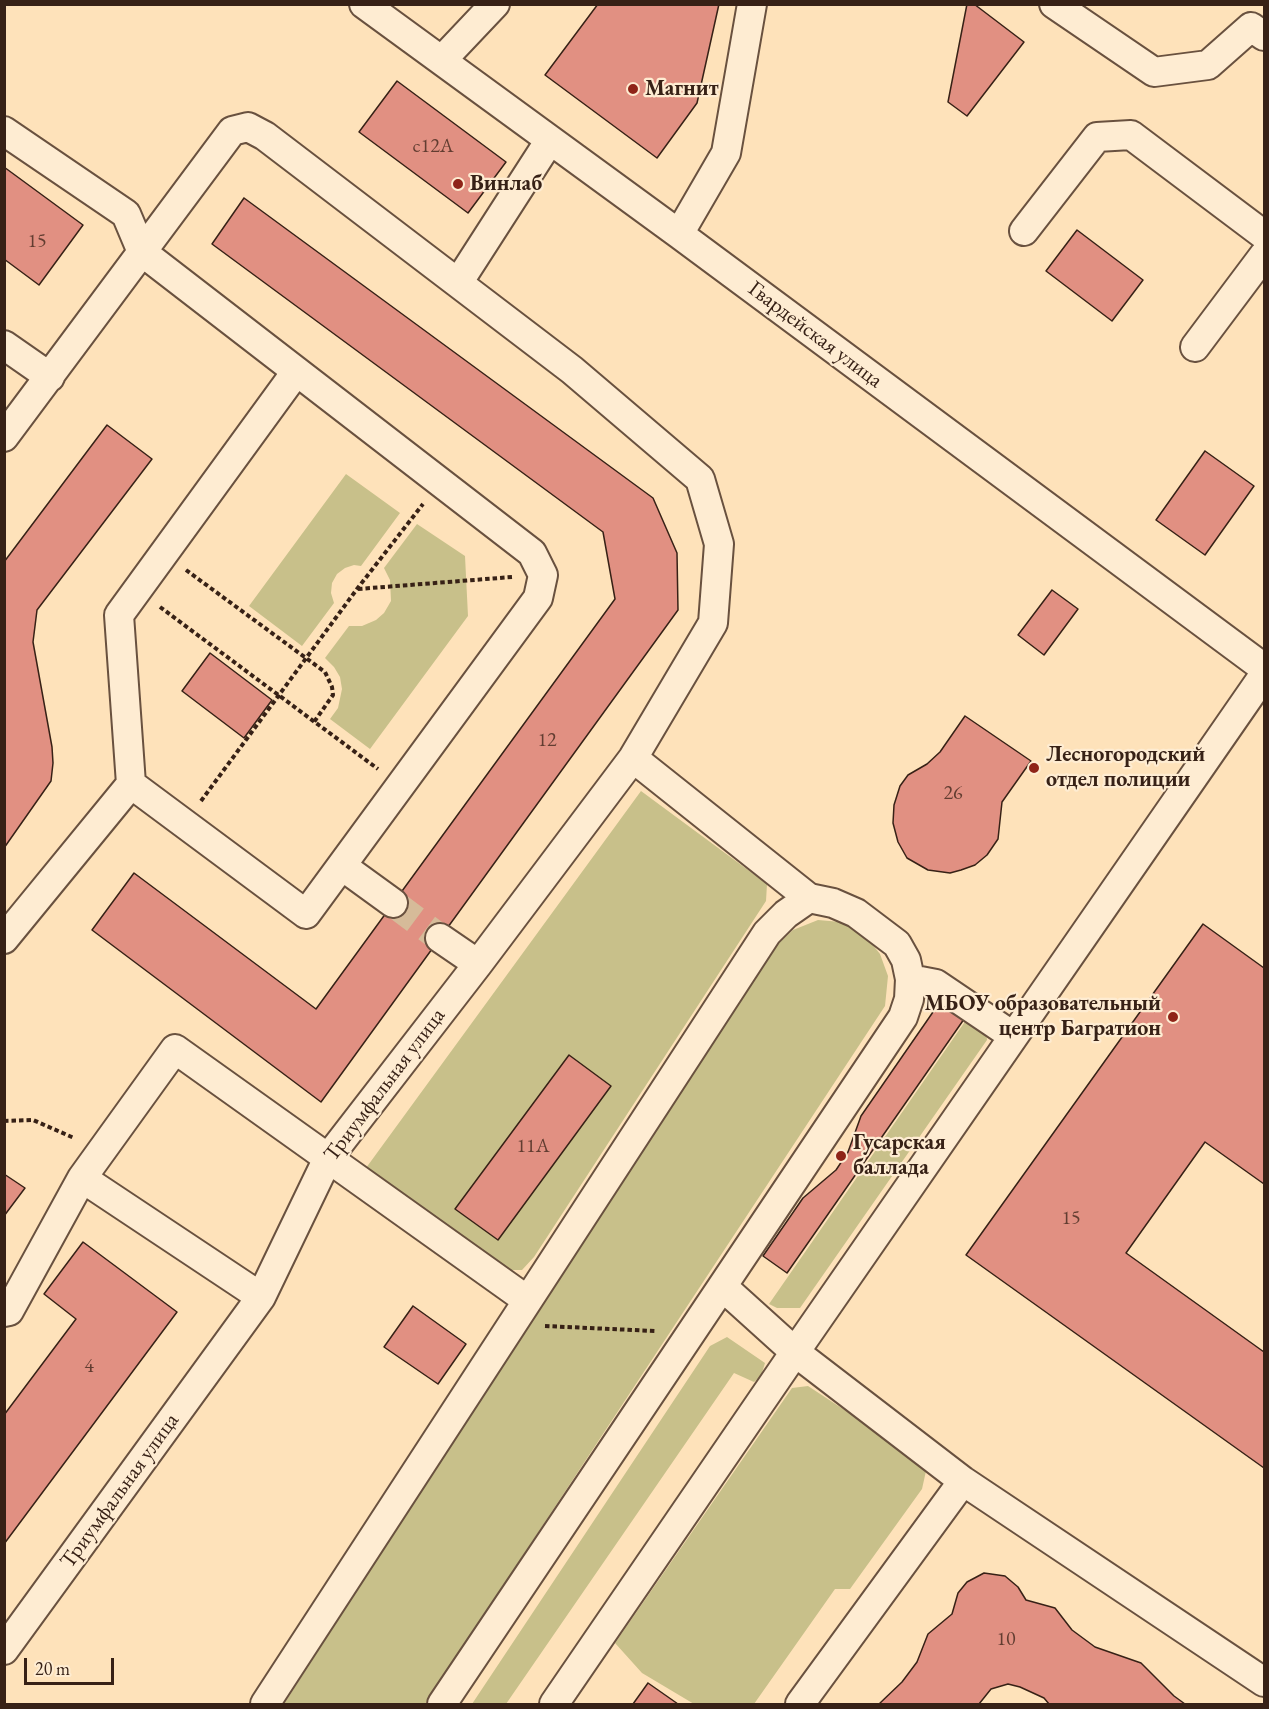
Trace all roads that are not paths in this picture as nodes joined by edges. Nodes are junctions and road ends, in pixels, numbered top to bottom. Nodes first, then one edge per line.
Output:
1 (364, 4) edge
2 (495, 4) edge
3 (752, 4) edge
4 (1054, 4) edge
5 (1264, 36) edge
6 (442, 60) junction
7 (4, 131) edge
8 (550, 140) junction
9 (1024, 231) dead end
10 (679, 234) junction
11 (1264, 235) edge
12 (142, 252) junction
13 (1264, 255) edge
14 (458, 283) junction
15 (4, 345) edge
16 (1195, 347) dead end
17 (296, 372) junction
18 (50, 377) junction
19 (4, 437) edge
20 (1264, 668) edge
21 (1264, 675) edge
22 (633, 759) junction
23 (130, 784) junction
24 (342, 866) junction
25 (809, 898) junction
26 (393, 903) tunnel mouth
27 (440, 938) tunnel mouth
28 (4, 939) edge
29 (478, 964) junction
30 (910, 979) junction
31 (1013, 1036) junction
32 (328, 1158) junction
33 (82, 1178) junction
34 (723, 1287) junction
35 (261, 1297) junction
36 (527, 1300) junction
37 (6, 1313) edge
38 (795, 1352) junction
39 (963, 1481) junction
40 (4, 1650) edge
41 (1264, 1682) edge
42 (266, 1704) edge
43 (442, 1704) edge
44 (554, 1704) edge
45 (800, 1704) edge

1 - 6 street, Гвардейская улица
2 - 6 street
3 - 10 street
4 - 5 street
6 - 8 street, Гвардейская улица
7 - 12 street
8 - 10 street, Гвардейская улица
8 - 14 street
9 - 11 street
10 - 20 street, Гвардейская улица
12 - 14 street
12 - 17 street
12 - 18 street
13 - 16 street
14 - 22 street, Триумфальная улица
15 - 18 street
17 - 23 street
17 - 24 street
18 - 19 street
21 - 31 street
22 - 25 street
22 - 29 street, Триумфальная улица
23 - 24 street
23 - 28 street
24 - 26 street
25 - 30 street
25 - 36 street
27 - 29 street
29 - 32 street, Триумфальная улица
30 - 31 street
30 - 34 street
31 - 38 street
32 - 33 street
32 - 35 street, Триумфальная улица
32 - 36 street
33 - 35 street
33 - 37 street
34 - 38 street
34 - 43 street
35 - 40 street, Триумфальная улица
36 - 42 street
38 - 39 street
38 - 44 street
39 - 41 street
39 - 45 street

